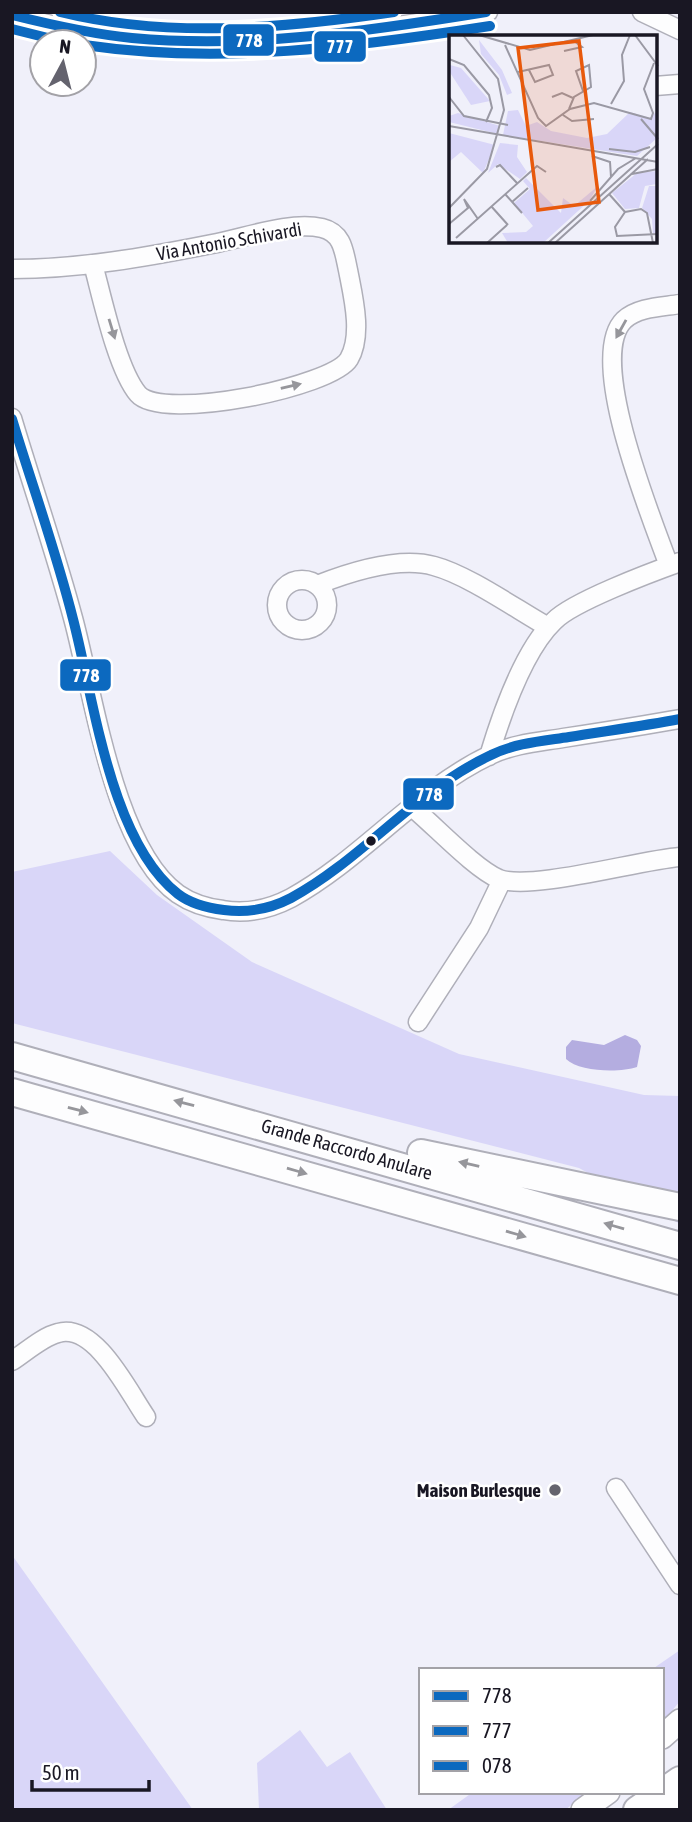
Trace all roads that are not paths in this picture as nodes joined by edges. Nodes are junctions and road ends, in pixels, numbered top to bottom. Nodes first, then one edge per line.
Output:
1 (488, 12) edge
2 (642, 12) edge
3 (12, 15) edge
4 (680, 30) edge
5 (680, 84) edge
6 (657, 86) edge
7 (93, 264) junction
8 (12, 269) edge
9 (680, 304) edge
10 (12, 418) edge
11 (674, 564) edge
12 (317, 586) dead end
13 (548, 627) junction
14 (680, 719) edge
15 (489, 755) junction
16 (412, 807) junction
17 (680, 857) edge
18 (502, 880) junction
19 (418, 1022) dead end
20 (12, 1056) edge
21 (12, 1092) edge
22 (229, 1115) junction
23 (680, 1207) edge
24 (680, 1245) edge
25 (604, 1259) junction
26 (680, 1281) edge
27 (680, 1296) edge
28 (12, 1361) edge
29 (146, 1417) dead end
30 (616, 1488) dead end
31 (680, 1585) edge
32 (680, 1780) edge
33 (664, 1791) edge
34 (660, 1794) edge
35 (680, 1805) edge
36 (638, 1810) edge
37 (674, 1810) edge

1 - 3 street
2 - 4 street
5 - 6 street
7 -> 7 street, Via Antonio Schivardi
7 - 8 street, Via Antonio Schivardi
9 -> 11 street
10 - 16 street
11 - 13 street
12 - 13 street
13 - 15 street
14 - 15 street
15 - 16 street
16 - 18 street
17 - 18 street
18 - 19 street
22 -> 20 highway, Grande Raccordo Anulare
21 -> 25 highway, Grande Raccordo Anulare
23 -> 22 highway
24 -> 22 highway, Grande Raccordo Anulare
25 - 26 highway, Grande Raccordo Anulare
25 - 27 highway
28 - 29 street
30 - 31 street
32 - 33 highway
34 - 36 highway
35 - 37 highway

